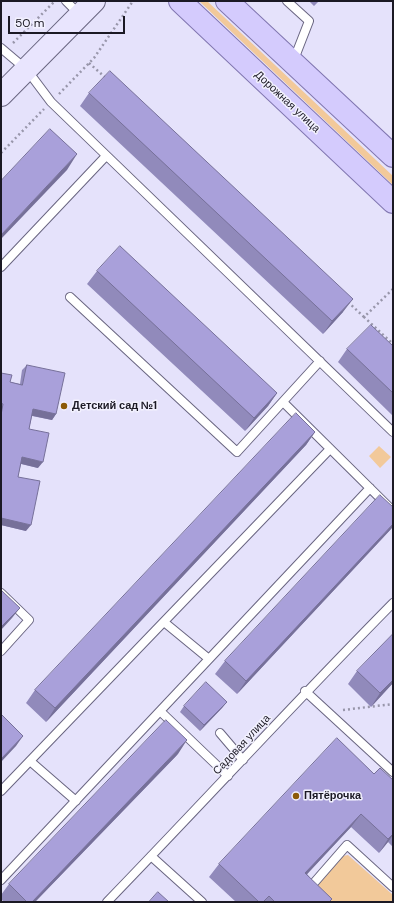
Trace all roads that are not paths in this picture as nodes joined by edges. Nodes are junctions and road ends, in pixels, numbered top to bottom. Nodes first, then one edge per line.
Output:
1 (180, 1) edge
2 (227, 1) edge
3 (287, 1) edge
4 (80, 6) edge
5 (3, 50) edge
6 (293, 63) junction
7 (27, 70) junction
8 (1, 95) edge
9 (106, 156) junction
10 (393, 156) edge
11 (393, 202) edge
12 (1, 266) edge
13 (70, 297) dead end
14 (320, 361) junction
15 (284, 403) junction
16 (393, 432) edge
17 (330, 449) junction
18 (370, 488) junction
19 (393, 511) edge
20 (1, 593) edge
21 (393, 603) edge
22 (164, 622) junction
23 (1, 651) edge
24 (209, 659) junction
25 (305, 692) junction
26 (160, 711) junction
27 (220, 733) dead end
28 (243, 760) junction
29 (30, 761) junction
30 (393, 772) edge
31 (228, 776) junction
32 (1, 791) edge
33 (76, 801) junction
34 (151, 856) junction
35 (1, 880) edge
36 (393, 887) edge
37 (107, 902) edge
38 (202, 902) edge
39 (315, 902) edge

1 - 11 main road, Дорожная улица
2 - 6 main road
3 - 6 lane
4 - 7 main road
5 - 7 lane
6 - 10 main road
7 - 8 main road
7 - 9 lane
9 - 12 lane
9 - 14 lane
13 - 15 lane
14 - 15 lane
14 - 16 lane
15 - 17 lane
17 - 18 lane
17 - 22 lane
18 - 19 lane
18 - 24 lane
20 - 23 lane
21 - 25 lane, Садовая улица
22 - 24 lane
22 - 29 lane
24 - 26 lane
25 - 28 lane, Садовая улица
25 - 30 lane
26 - 31 lane
26 - 33 lane
27 - 28 lane
28 - 31 lane, Садовая улица
29 - 32 lane
29 - 33 lane
31 - 34 lane, Садовая улица
33 - 35 lane
34 - 37 lane, Садовая улица
34 - 38 lane
36 - 39 lane

